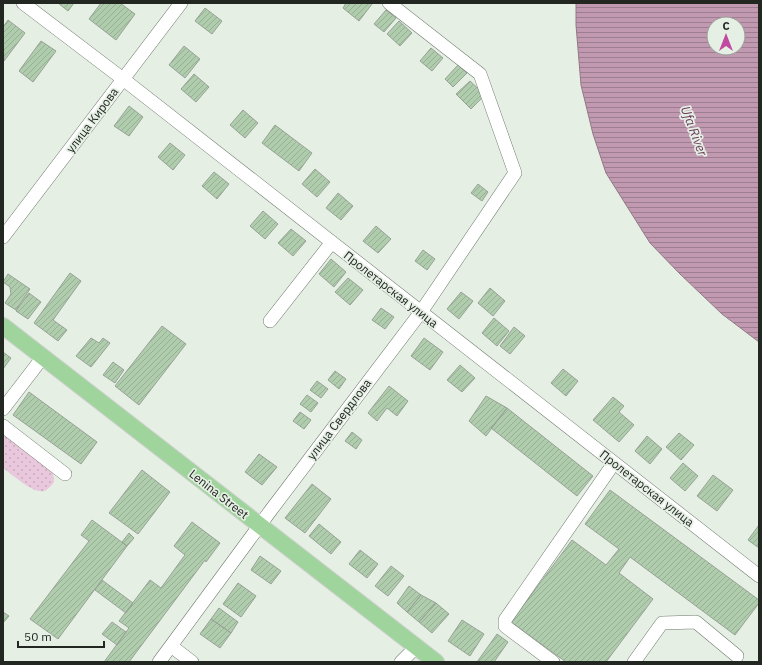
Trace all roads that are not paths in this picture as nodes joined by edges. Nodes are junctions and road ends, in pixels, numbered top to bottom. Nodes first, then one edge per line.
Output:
1 (23, 3) edge
2 (181, 3) edge
3 (389, 3) edge
4 (123, 79) junction
5 (3, 237) edge
6 (332, 242) junction
7 (421, 312) junction
8 (270, 321) dead end
9 (3, 326) edge
10 (43, 357) junction
11 (3, 409) edge
12 (3, 426) edge
13 (614, 463) junction
14 (65, 474) dead end
15 (259, 526) junction
16 (759, 576) edge
17 (171, 646) junction
18 (416, 647) junction
19 (737, 656) dead end
20 (159, 662) edge
21 (192, 662) edge
22 (401, 662) edge
23 (436, 662) edge
24 (553, 662) edge
25 (634, 662) edge

1 - 4 street, Пролетарская улица
2 - 4 street, улица Кирова
3 - 7 street, улица Свердлова
4 - 5 street, улица Кирова
4 - 6 street, Пролетарская улица
6 - 7 street, Пролетарская улица
6 - 8 street
7 - 13 street, Пролетарская улица
7 - 15 street, улица Свердлова
9 - 10 main road, Lenina Street
10 - 11 street
10 - 15 main road, Lenina Street
12 - 14 street
13 - 16 street, Пролетарская улица
13 - 24 street
15 - 17 street, улица Свердлова
15 - 18 main road, Lenina Street
17 - 20 street, улица Свердлова
17 - 21 street
18 - 22 street
18 - 23 main road, Lenina Street
19 - 25 street

